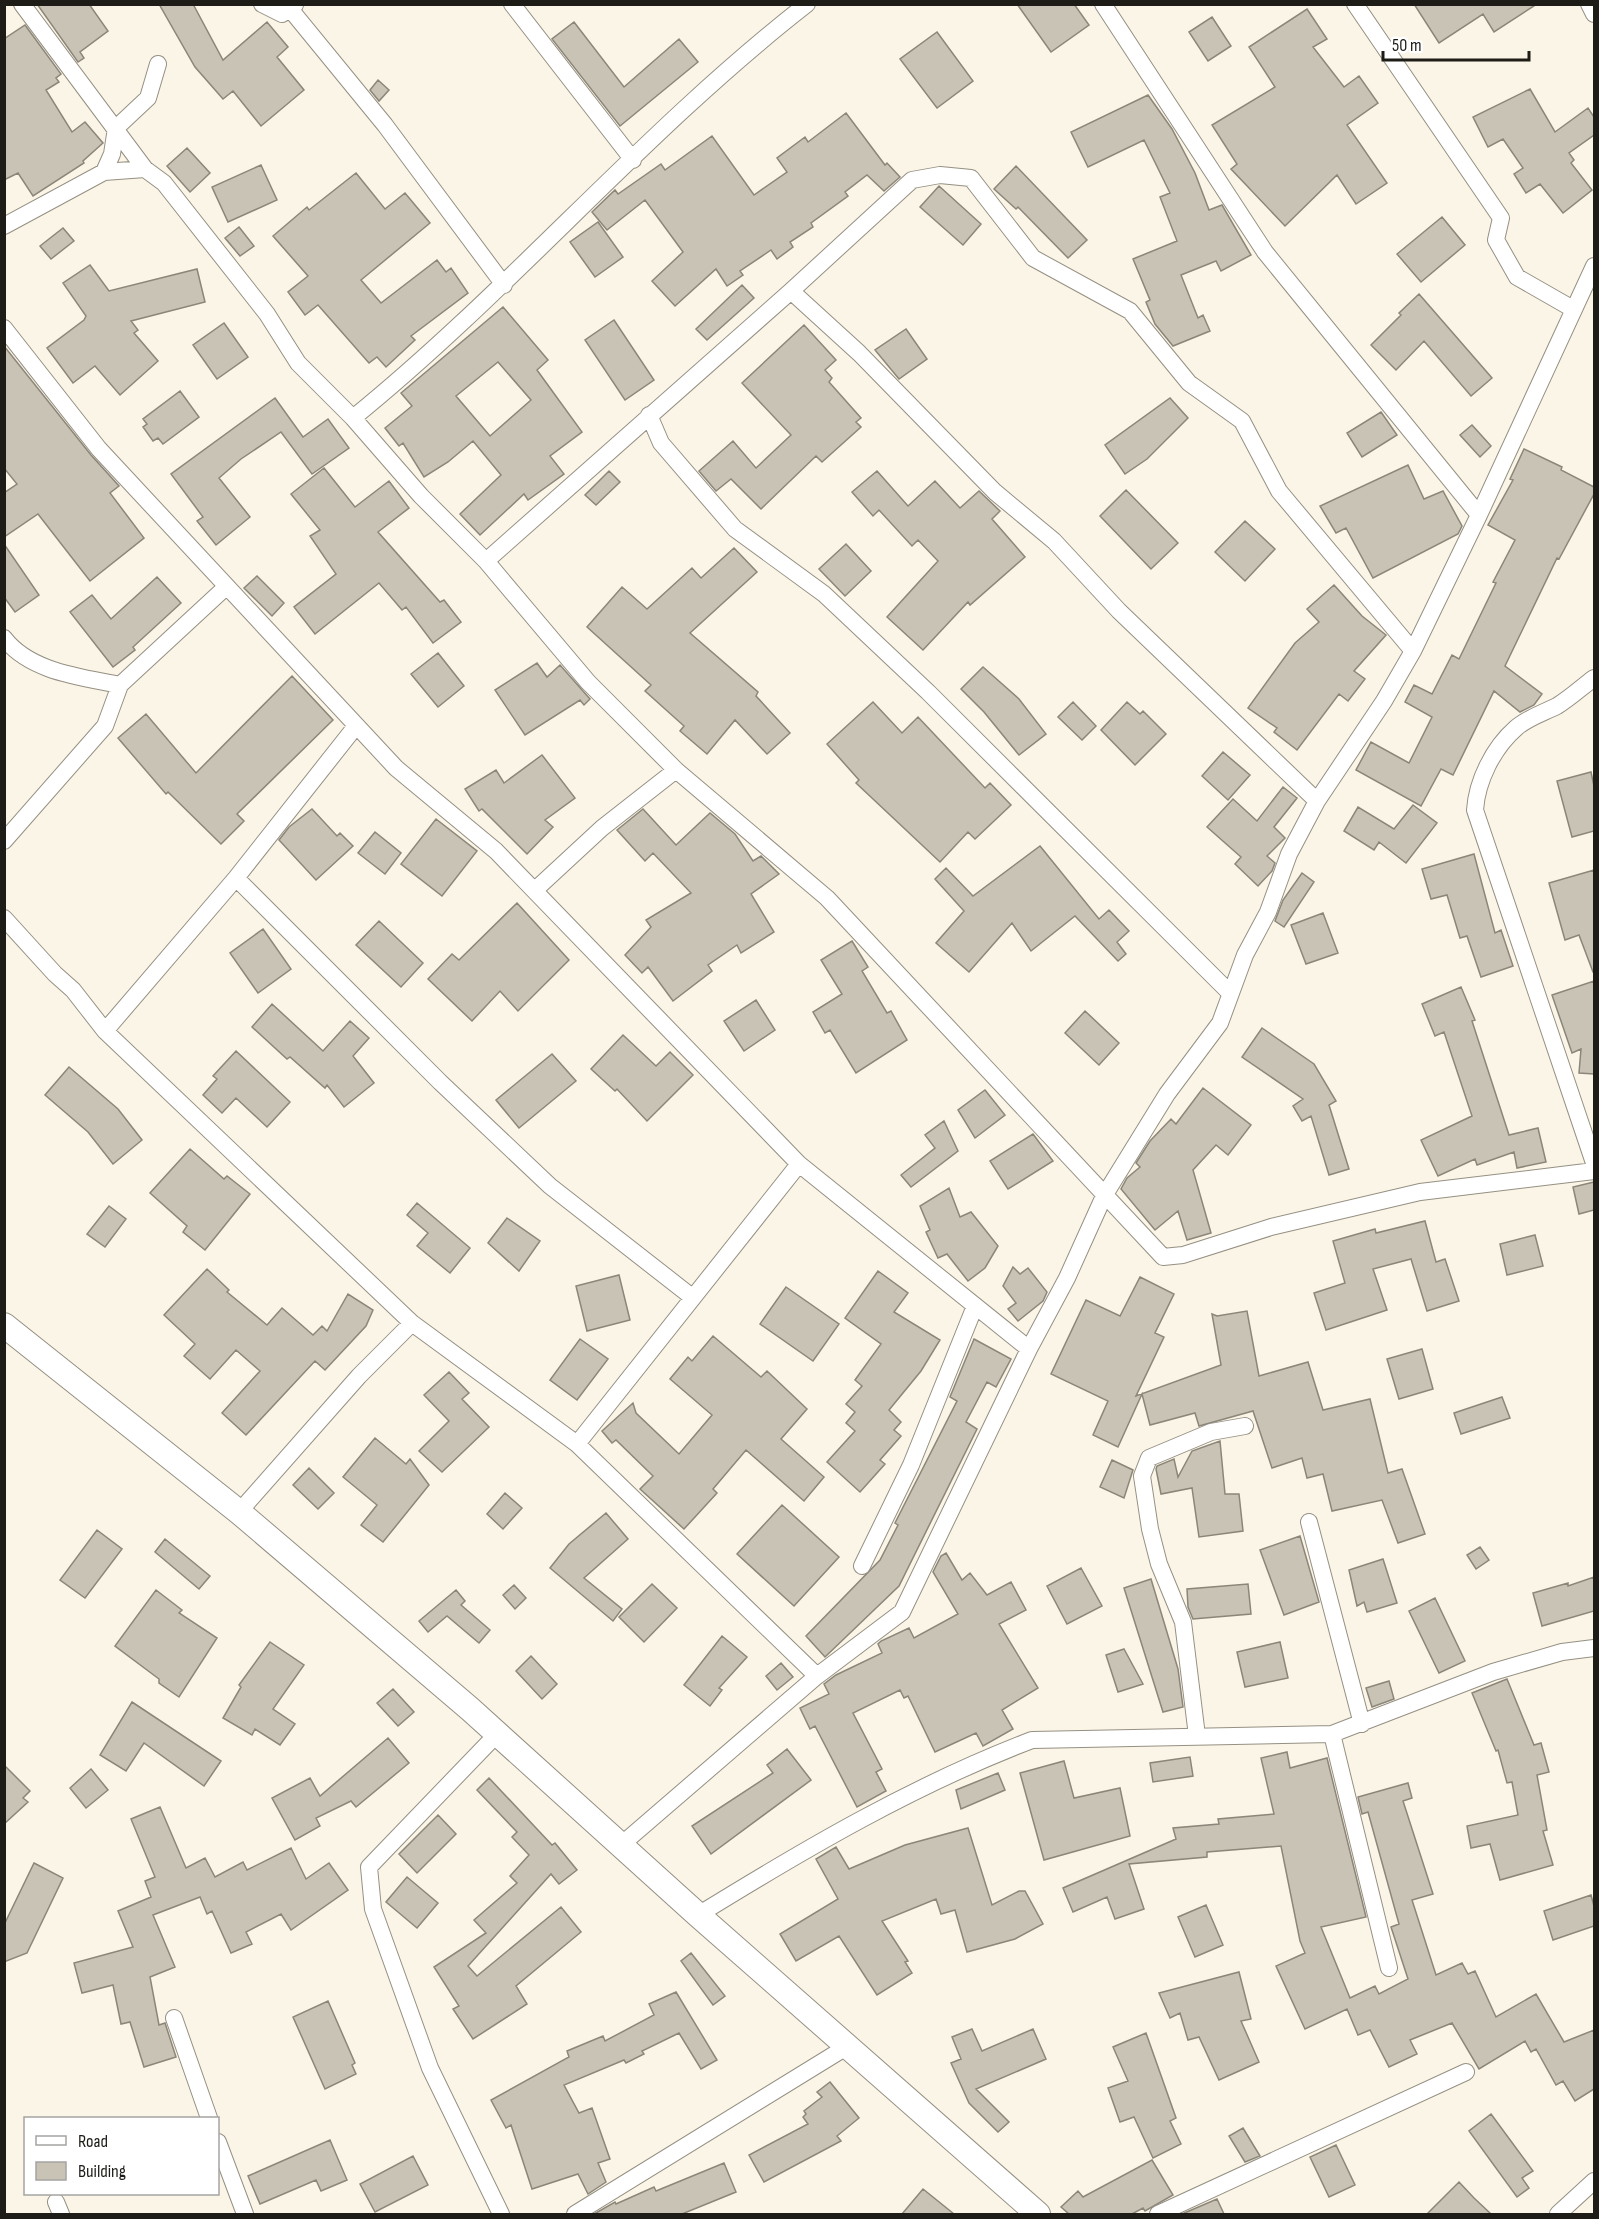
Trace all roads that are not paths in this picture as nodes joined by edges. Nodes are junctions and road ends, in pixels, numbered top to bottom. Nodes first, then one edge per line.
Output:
1 (22, 4) edge
2 (262, 4) edge
3 (512, 4) edge
4 (807, 4) edge
5 (1103, 4) edge
6 (1355, 4) edge
7 (1588, 4) edge
8 (290, 6) edge
9 (1594, 14) edge
10 (158, 64) dead end
11 (116, 128) junction
12 (633, 160) junction
13 (145, 169) junction
14 (104, 172) junction
15 (4, 226) edge
16 (1594, 266) edge
17 (504, 285) junction
18 (791, 291) junction
19 (1573, 309) junction
20 (4, 328) edge
21 (649, 415) junction
22 (353, 418) junction
23 (1479, 515) junction
24 (486, 561) junction
25 (226, 587) junction
26 (4, 638) edge
27 (1413, 651) junction
28 (1594, 678) edge
29 (120, 685) junction
30 (356, 726) junction
31 (676, 770) junction
32 (1317, 801) junction
33 (4, 842) edge
34 (236, 878) junction
35 (535, 890) junction
36 (4, 918) edge
37 (1230, 993) junction
38 (105, 1031) junction
39 (1594, 1163) edge
40 (799, 1164) junction
41 (1594, 1171) edge
42 (1104, 1196) junction
43 (692, 1297) junction
44 (975, 1306) junction
45 (412, 1323) junction
46 (4, 1325) edge
47 (1029, 1349) junction
48 (1245, 1426) dead end
49 (577, 1444) junction
50 (239, 1512) junction
51 (1309, 1521) dead end
52 (862, 1566) dead end
53 (1594, 1648) edge
54 (817, 1676) junction
55 (1362, 1724) junction
56 (498, 1734) junction
57 (1332, 1734) junction
58 (1197, 1736) junction
59 (621, 1845) junction
60 (698, 1915) junction
61 (1389, 1968) dead end
62 (174, 2018) dead end
63 (848, 2046) junction
64 (1466, 2072) dead end
65 (209, 2117) edge
66 (219, 2145) edge
67 (1594, 2181) edge
68 (245, 2214) edge
69 (501, 2214) edge
70 (574, 2214) edge
71 (1038, 2214) edge
72 (1158, 2214) edge
73 (1558, 2214) edge

1 - 11 street
2 - 8 street
3 - 12 street
4 - 12 street
5 - 23 street
6 - 19 street
7 - 9 street
8 - 17 street
10 - 11 street
11 - 13 street
11 - 14 street
12 - 17 street
13 - 14 street
13 - 22 street
14 - 15 street
16 - 19 street
17 - 22 street
18 - 21 street
18 - 27 street
18 - 32 street
19 - 23 street
20 - 25 street
21 - 24 street
21 - 37 street
22 - 24 street
23 - 27 street
24 - 31 street
25 - 29 street
25 - 30 street
26 - 29 street
27 - 32 street
28 - 39 street
29 - 33 street
30 - 34 street
30 - 35 street
31 - 35 street
31 - 42 street
32 - 37 street
34 - 38 street
34 - 43 street
35 - 40 street
36 - 38 street
37 - 42 street
38 - 45 street
40 - 43 street
40 - 44 street
41 - 42 street
42 - 47 street
43 - 49 street
44 - 47 street
44 - 52 street
45 - 49 street
45 - 50 street
46 - 50 street
47 - 54 street
48 - 58 street
49 - 54 street
50 - 56 street
51 - 55 street
53 - 55 street
54 - 59 street
55 - 57 street
56 - 59 street
56 - 69 street
57 - 58 street
57 - 61 street
58 - 60 street
59 - 60 street
60 - 63 street
62 - 65 street
63 - 70 street
63 - 71 street
64 - 72 street
66 - 68 street
67 - 73 street

